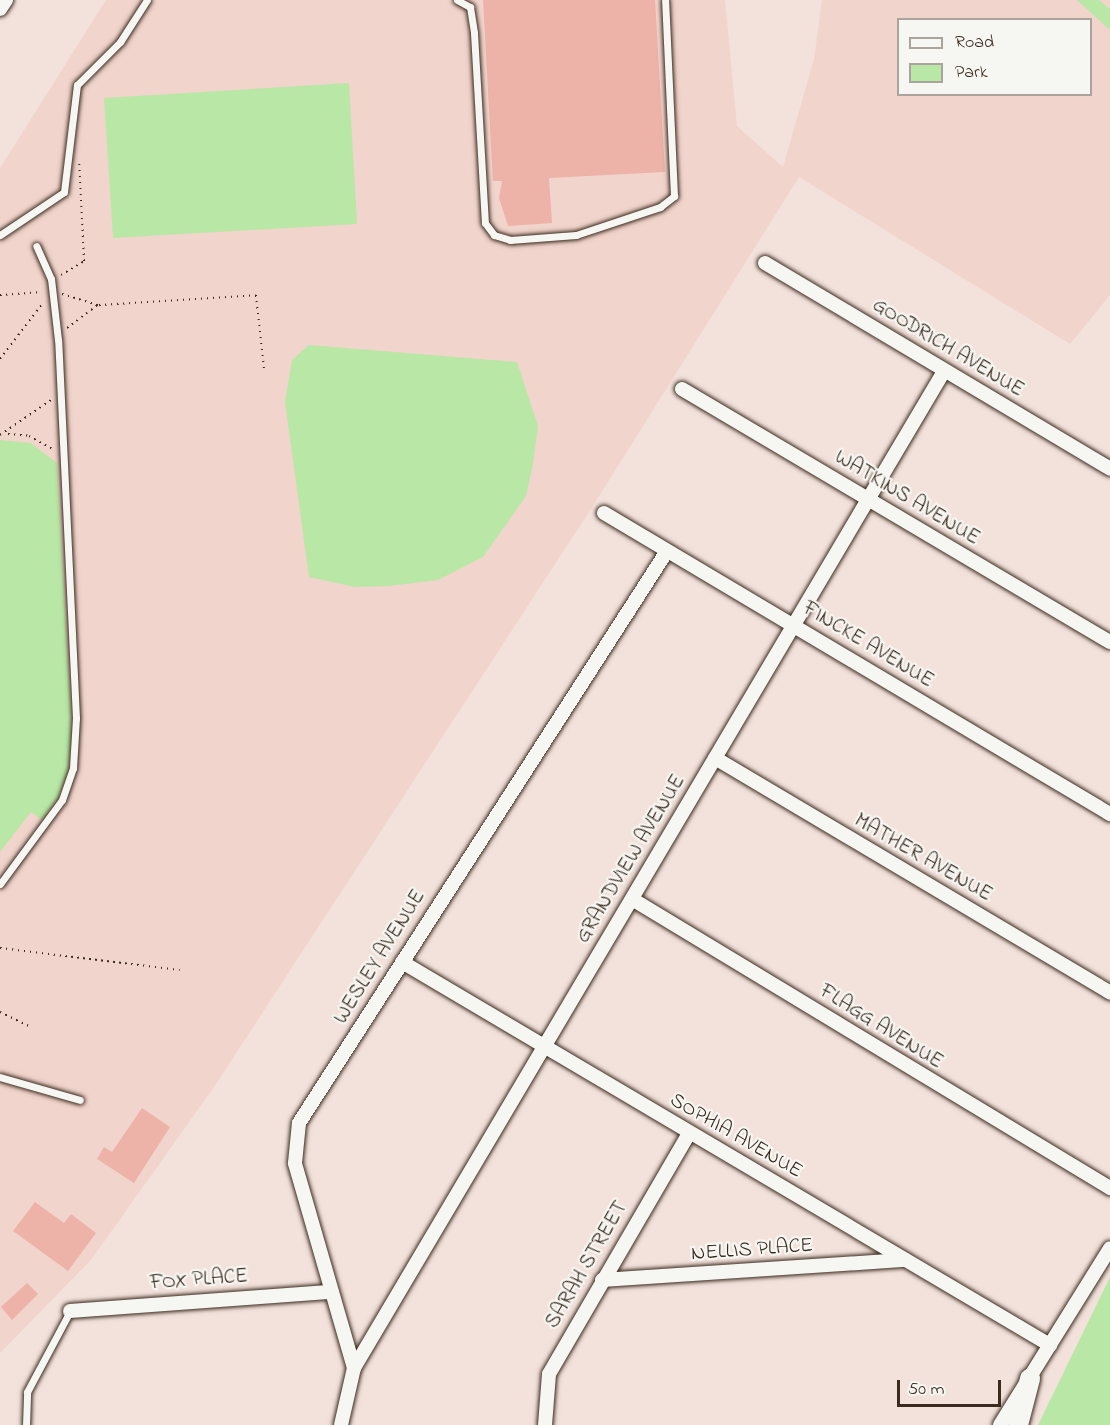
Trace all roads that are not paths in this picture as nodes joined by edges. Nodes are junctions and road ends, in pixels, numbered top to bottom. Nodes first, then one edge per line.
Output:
1 (6, 0) edge
2 (147, 0) edge
3 (457, 0) edge
4 (665, 0) edge
5 (0, 9) edge
6 (0, 235) edge
7 (36, 246) dead end
8 (765, 263) dead end
9 (944, 371) junction
10 (682, 389) dead end
11 (1110, 469) edge
12 (867, 498) junction
13 (604, 513) dead end
14 (667, 551) junction
15 (792, 625) junction
16 (1110, 642) edge
17 (715, 758) junction
18 (1110, 814) edge
19 (0, 884) edge
20 (632, 899) junction
21 (402, 962) junction
22 (1110, 993) edge
23 (544, 1047) junction
24 (0, 1077) edge
25 (80, 1100) dead end
26 (689, 1133) junction
27 (1110, 1188) edge
28 (1110, 1248) edge
29 (905, 1260) junction
30 (602, 1280) junction
31 (331, 1292) junction
32 (70, 1311) joint
33 (1050, 1345) junction
34 (354, 1368) junction
35 (1030, 1379) junction
36 (26, 1425) edge
37 (341, 1425) edge
38 (545, 1425) edge
39 (1000, 1425) edge
40 (1018, 1425) edge

1 - 5 street
2 - 6 lane
3 - 4 lane
7 - 19 lane
8 - 9 street, GOODRICH AVENUE
9 - 11 street, GOODRICH AVENUE
9 - 12 street, GRANDVIEW AVENUE
10 - 12 street, WATKINS AVENUE
12 - 15 street, GRANDVIEW AVENUE
12 - 16 street, WATKINS AVENUE
13 - 14 street, FINCKE AVENUE
14 - 15 street, FINCKE AVENUE
14 - 21 street, WESLEY AVENUE
15 - 17 street, GRANDVIEW AVENUE
15 - 18 street, FINCKE AVENUE
17 - 20 street, GRANDVIEW AVENUE
17 - 22 street, MATHER AVENUE
20 - 23 street, GRANDVIEW AVENUE
20 - 27 street, FLAGG AVENUE
21 - 23 street, SOPHIA AVENUE
21 - 31 street, WESLEY AVENUE
23 - 26 street, SOPHIA AVENUE
23 - 34 street, GRANDVIEW AVENUE
24 - 25 lane
26 - 29 street, SOPHIA AVENUE
26 - 30 street, SARAH STREET
28 - 33 street
29 - 30 street, NELLIS PLACE
29 - 33 street, SOPHIA AVENUE
30 - 38 street, SARAH STREET
31 - 32 street, FOX PLACE
31 - 34 street, WESLEY AVENUE
32 - 36 lane
33 - 35 street
34 - 37 street, WESLEY AVENUE
35 - 39 street
35 - 40 street

